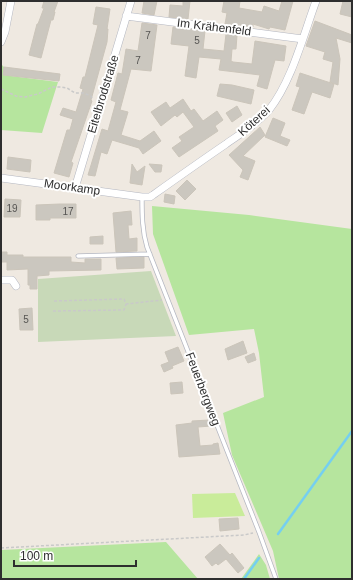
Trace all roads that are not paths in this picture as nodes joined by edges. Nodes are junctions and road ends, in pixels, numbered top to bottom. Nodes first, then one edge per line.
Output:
1 (11, 1) edge
2 (131, 1) edge
3 (316, 1) edge
4 (126, 16) junction
5 (303, 39) junction
6 (1, 42) edge
7 (1, 178) edge
8 (75, 188) junction
9 (142, 197) junction
10 (150, 254) junction
11 (78, 256) dead end
12 (1, 280) edge
13 (16, 286) dead end
14 (276, 579) edge

1 - 6 street
2 - 4 street, Eitelbrodstraße
3 - 5 street, Köterei
4 - 5 street, Im Krähenfeld
4 - 8 street, Eitelbrodstraße
5 - 9 street, Köterei
7 - 8 street, Moorkamp
8 - 9 street, Moorkamp
9 - 10 lane, Feuerbergweg
10 - 11 lane
10 - 14 lane, Feuerbergweg
12 - 13 street

